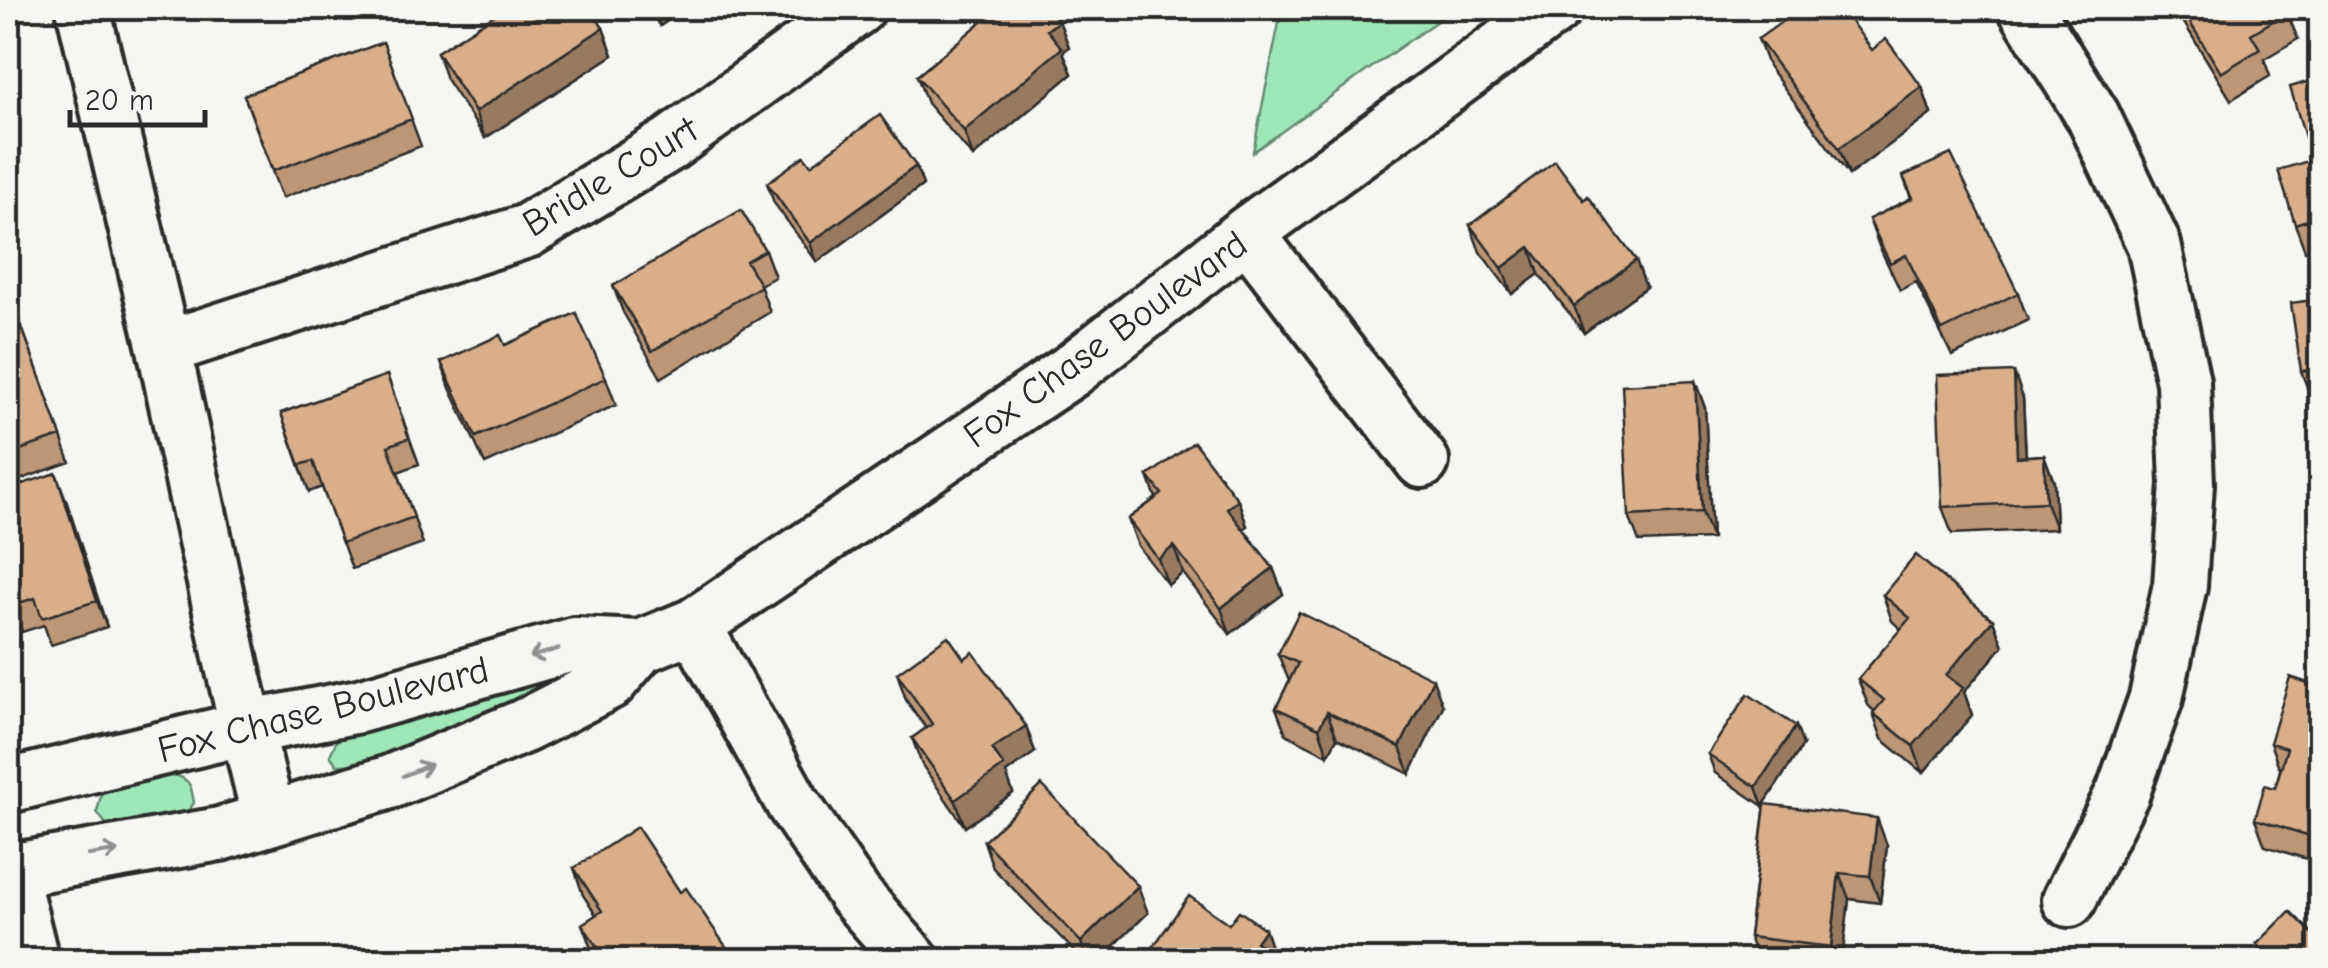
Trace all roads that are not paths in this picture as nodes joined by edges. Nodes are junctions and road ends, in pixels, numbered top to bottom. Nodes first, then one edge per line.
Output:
1 (83, 8) edge
2 (858, 8) edge
3 (1555, 8) edge
4 (2025, 8) edge
5 (1247, 234) junction
6 (164, 348) junction
7 (1422, 461) dead end
8 (694, 626) junction
9 (640, 646) junction
10 (246, 728) junction
11 (8, 786) edge
12 (269, 818) junction
13 (8, 868) edge
14 (2070, 900) dead end
15 (32, 960) edge
16 (912, 960) edge

1 - 6 street
2 - 6 street, Bridle Court
3 - 5 street, Fox Chase Boulevard
4 - 14 street
5 - 7 street
5 - 8 street, Fox Chase Boulevard
6 - 10 street
8 - 9 street, Fox Chase Boulevard
8 - 16 street
9 -> 10 street, Fox Chase Boulevard
12 -> 9 street, Fox Chase Boulevard
10 - 11 street, Fox Chase Boulevard
10 - 12 street
13 -> 12 street, Fox Chase Boulevard
13 - 15 street

